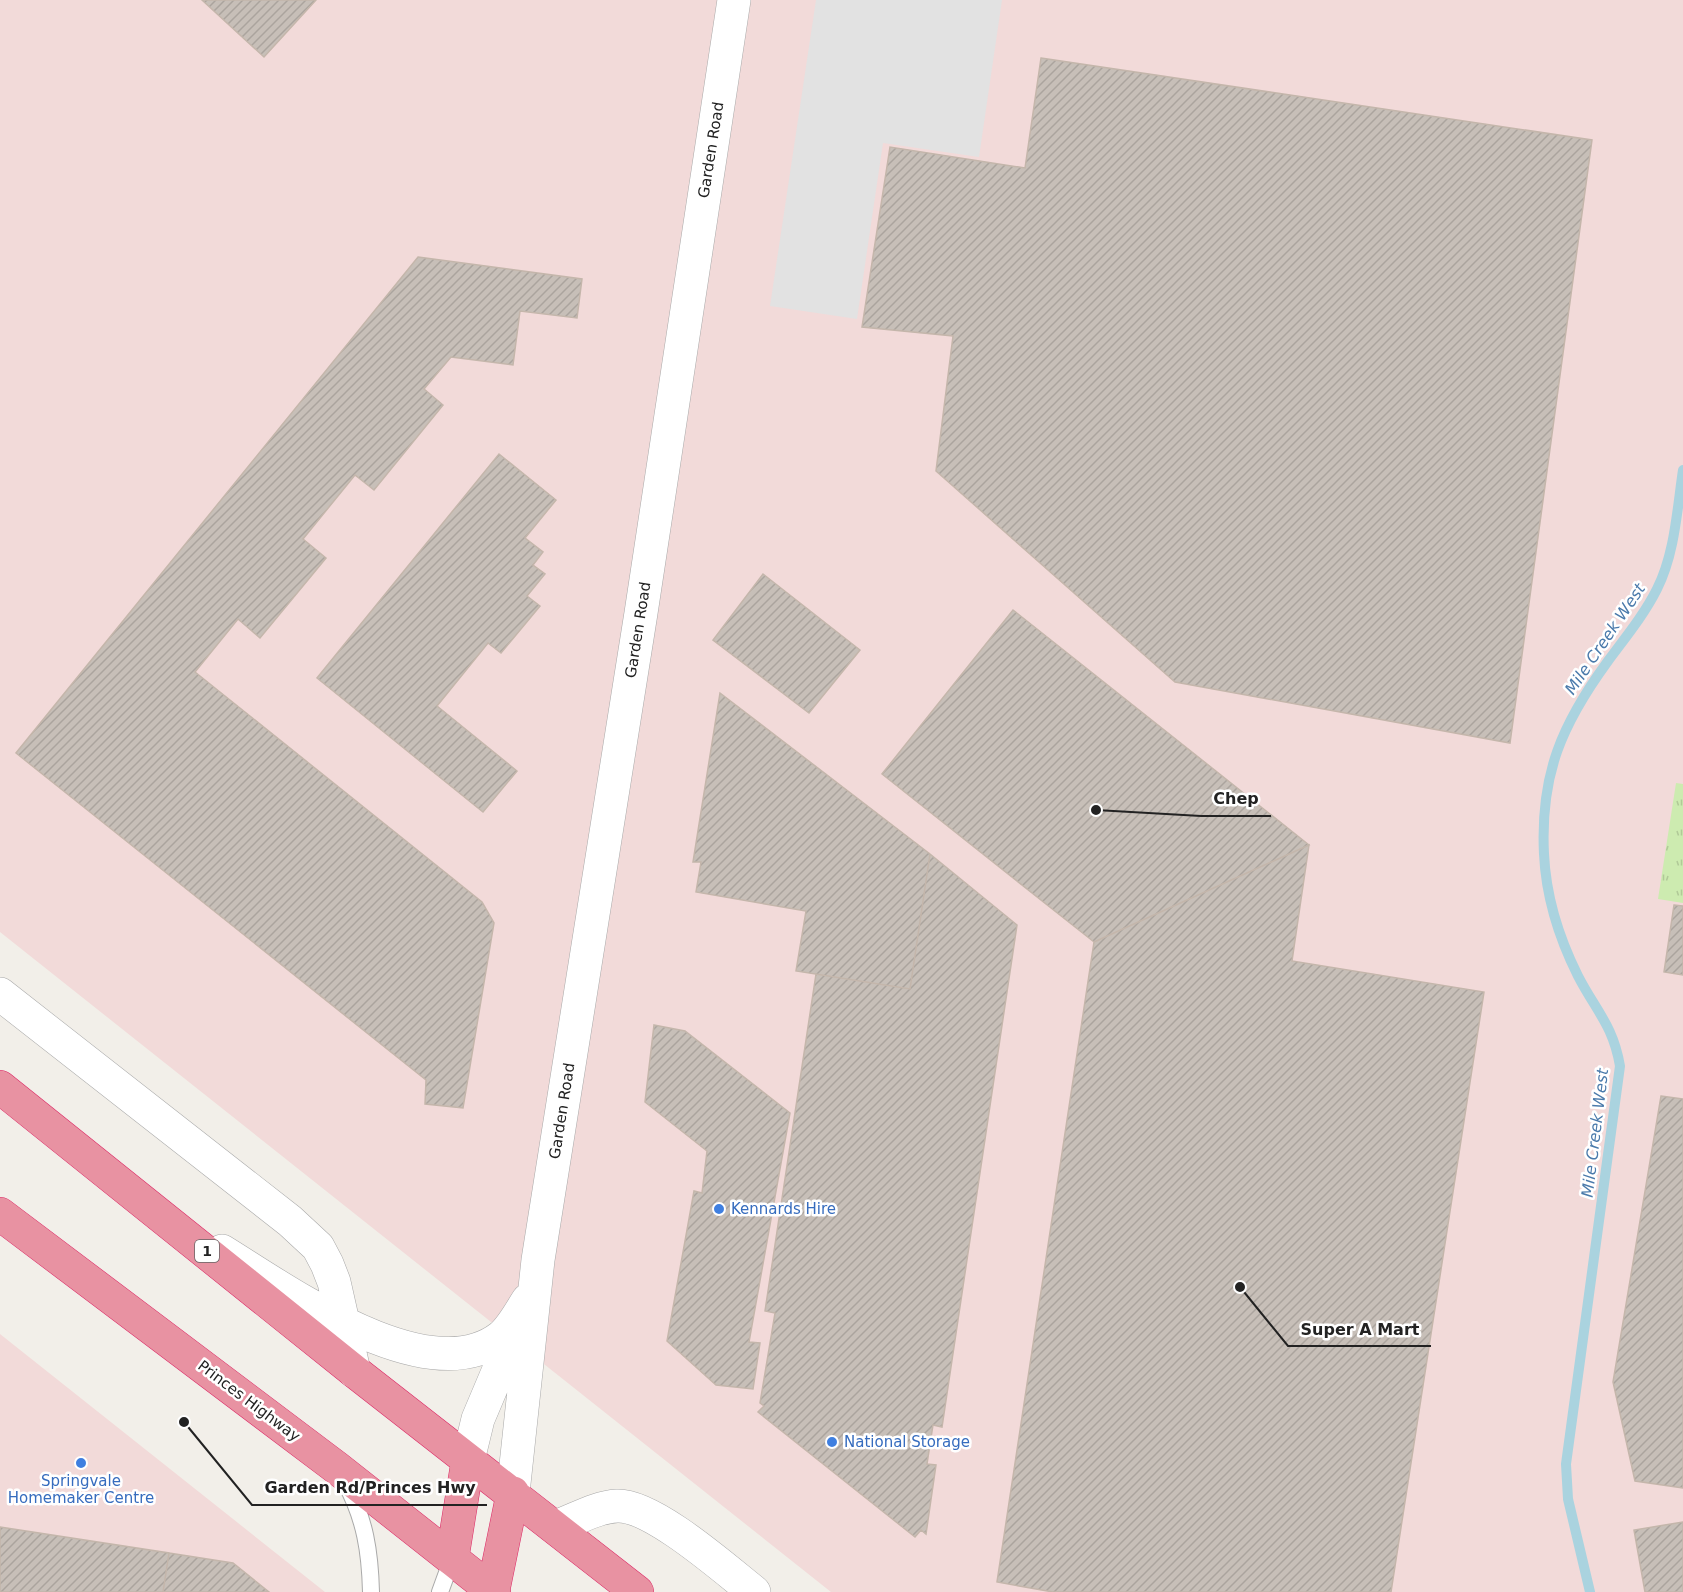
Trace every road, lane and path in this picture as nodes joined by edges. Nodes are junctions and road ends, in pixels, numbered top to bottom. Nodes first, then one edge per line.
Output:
1 (734, 0) edge
2 (3, 1002) edge
3 (0, 1087) edge
4 (159, 1212) junction
5 (0, 1214) edge
6 (538, 1260) junction
7 (528, 1300) junction
8 (342, 1325) junction
9 (354, 1371) junction
10 (468, 1460) junction
11 (337, 1468) junction
12 (513, 1493) junction
13 (555, 1527) junction
14 (452, 1559) junction
15 (371, 1592) edge
16 (440, 1592) edge
17 (493, 1592) edge
18 (637, 1592) edge
19 (754, 1592) edge

1 - 6 street, Garden Road
2 - 8 street
3 - 4 highway, 1
4 - 8 street
4 - 9 highway, 1
5 - 11 highway, Princes Highway
6 - 7 street, Garden Road
6 - 12 street, Garden Road
7 - 8 street
7 - 10 street, Garden Road
8 - 9 street
9 - 10 highway, 1
10 - 12 highway, 1
10 - 14 highway
11 - 14 highway, Princes Highway
11 - 15 lane
12 - 13 highway, 1
12 - 17 highway
13 - 18 highway, 1
13 - 19 street
14 - 16 lane
14 - 17 highway, Princes Highway

